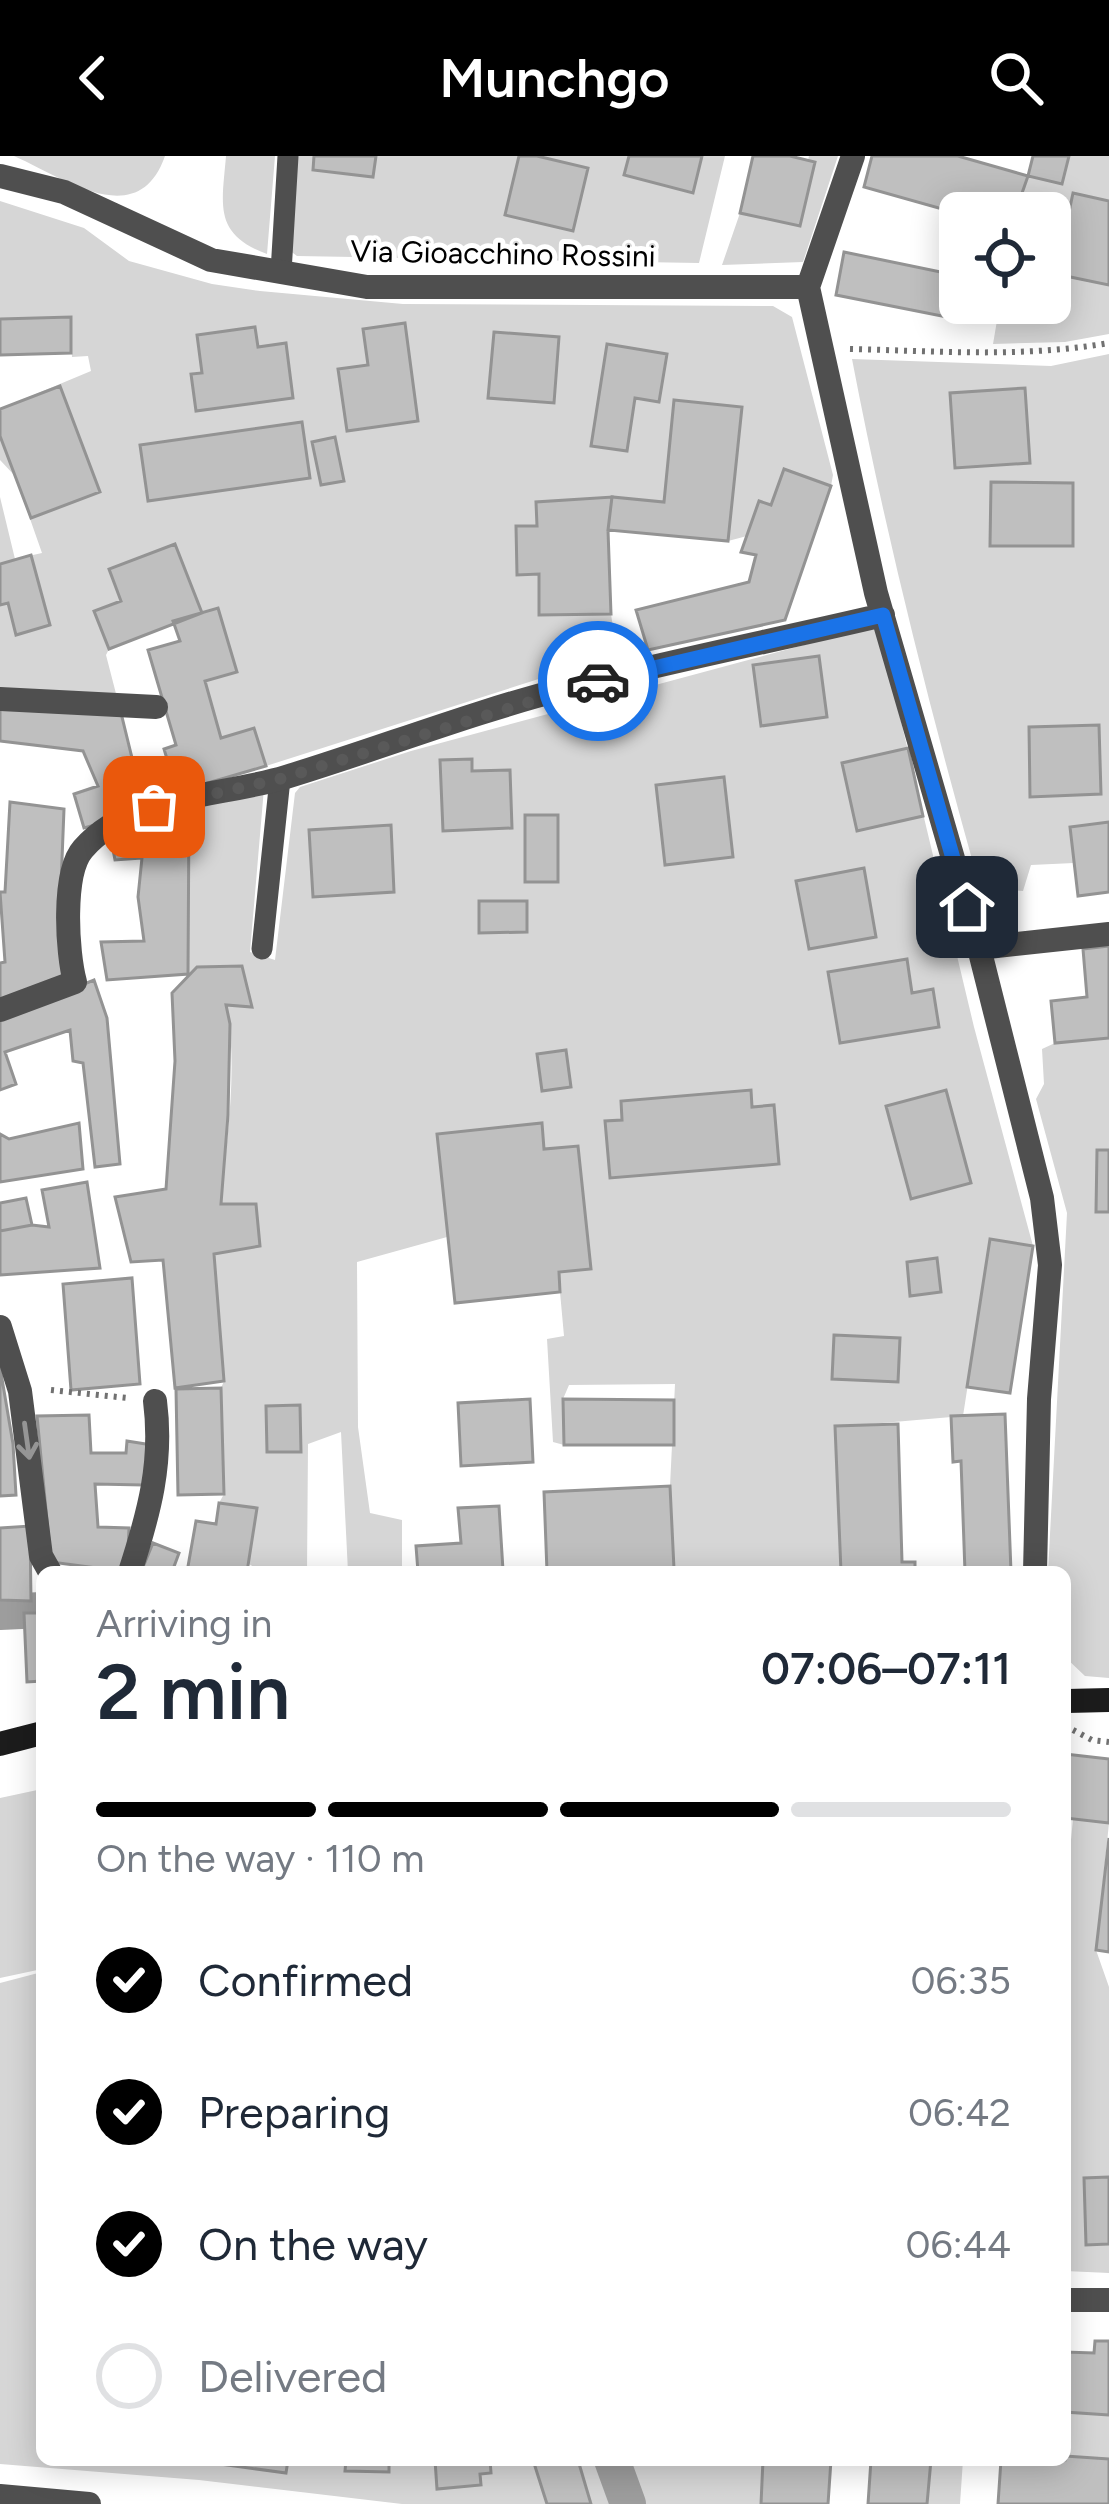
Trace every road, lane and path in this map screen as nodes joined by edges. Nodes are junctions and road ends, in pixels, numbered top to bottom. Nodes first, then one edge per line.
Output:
1 (288, 156) edge
2 (854, 156) edge
3 (0, 176) edge
4 (281, 272) junction
5 (808, 286) junction
6 (1109, 343) edge
7 (822, 348) junction
8 (883, 615) junction
9 (0, 699) edge
10 (156, 707) dead end
11 (280, 779) junction
12 (1109, 934) edge
13 (979, 948) junction
14 (262, 949) dead end
15 (0, 1010) edge
16 (0, 1328) edge
17 (20, 1391) junction
18 (154, 1401) joint
19 (47, 1566) edge
20 (132, 1566) edge
21 (1035, 1566) edge
22 (1109, 1700) edge
23 (1071, 1705) edge
24 (1071, 1714) edge
25 (36, 1735) edge
26 (1109, 1742) edge
27 (0, 1744) edge
28 (1071, 2300) edge
29 (1109, 2300) edge
30 (0, 2496) edge
31 (89, 2504) edge

1 - 4 lane
2 - 5 street
3 - 4 street, Via Gioacchino Rossini
4 - 5 street, Via Gioacchino Rossini
5 - 7 street
6 - 7 path
7 - 8 street
8 - 11 street
8 - 13 street
9 - 10 street
11 - 14 lane
11 - 15 street
12 - 13 street
13 - 21 street
16 - 17 street
17 - 18 path
17 -> 19 street
18 - 20 street
22 - 23 main road
24 - 26 path
25 - 27 main road
28 - 29 street
30 - 31 street

